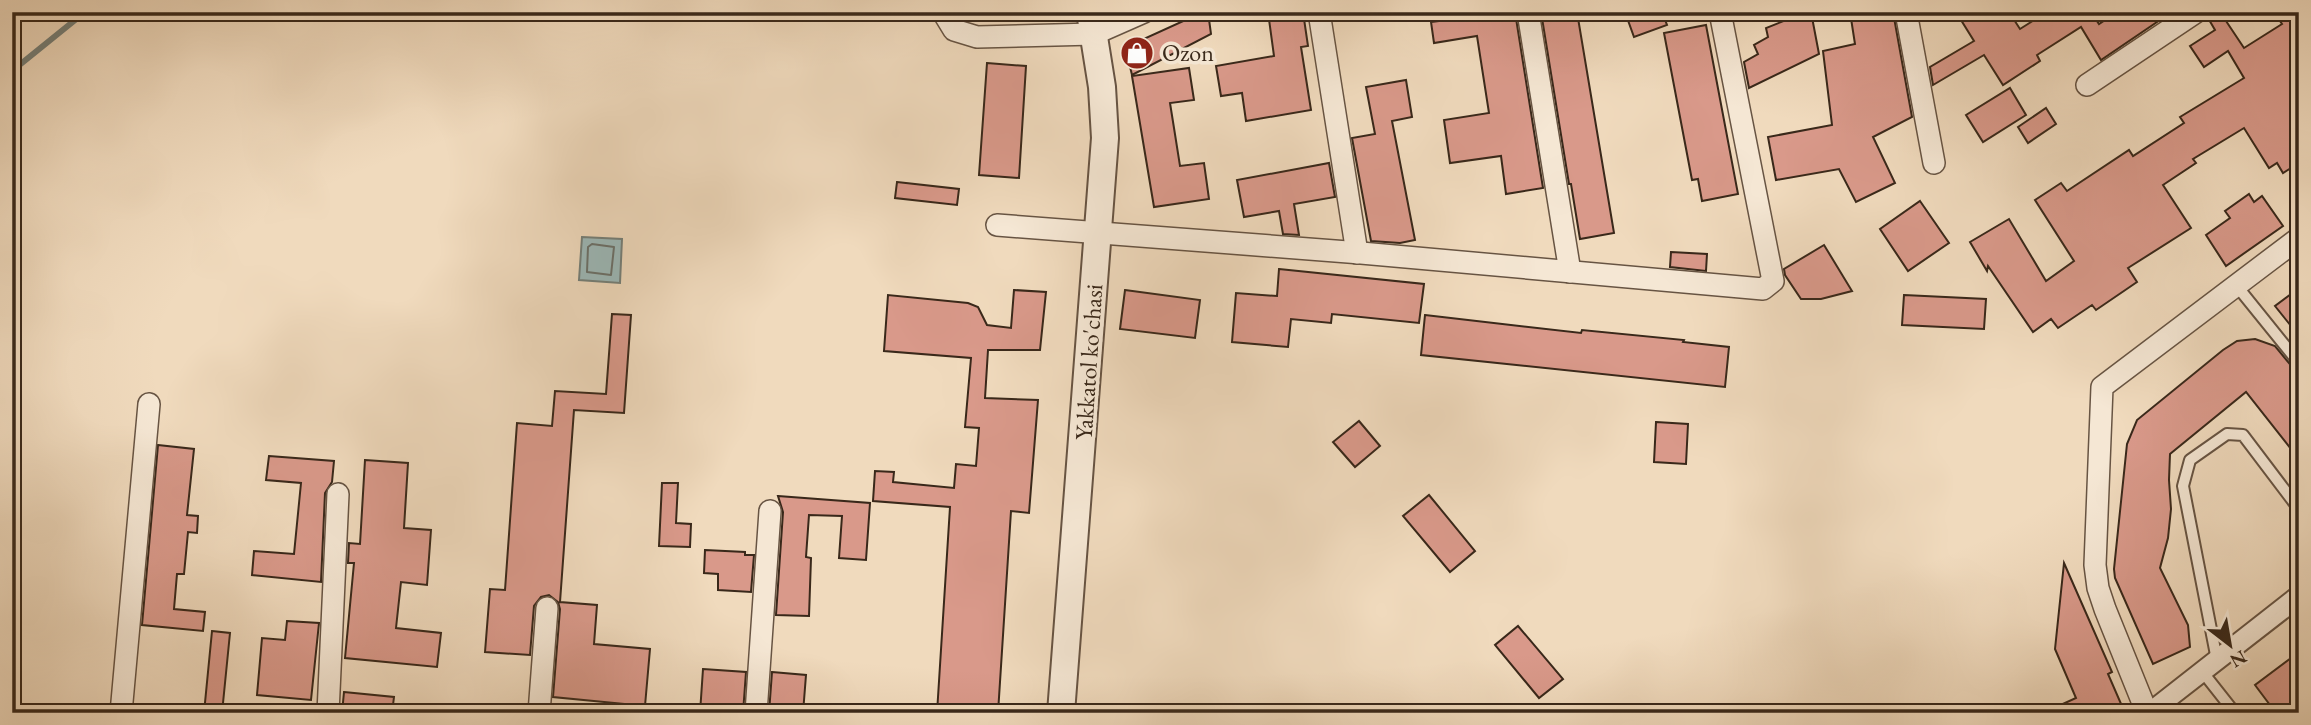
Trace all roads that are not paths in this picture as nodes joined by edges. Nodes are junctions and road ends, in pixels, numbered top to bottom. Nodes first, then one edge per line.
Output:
1 (943, 12) edge
2 (1144, 12) edge
3 (1319, 12) edge
4 (1528, 12) edge
5 (1720, 12) edge
6 (1906, 12) edge
7 (2196, 12) edge
8 (1092, 23) edge
9 (2087, 86) dead end
10 (1934, 163) dead end
11 (997, 226) dead end
12 (1098, 234) junction
13 (2299, 238) edge
14 (1357, 253) junction
15 (1570, 272) junction
16 (2236, 285) junction
17 (2299, 363) edge
18 (149, 404) dead end
19 (338, 494) dead end
20 (2299, 509) edge
21 (771, 511) dead end
22 (2299, 590) edge
23 (2299, 602) edge
24 (547, 608) dead end
25 (2216, 655) junction
26 (2205, 675) junction
27 (2149, 712) edge
28 (121, 713) edge
29 (328, 713) edge
30 (539, 713) edge
31 (756, 713) edge
32 (1061, 713) edge
33 (2235, 713) edge

1 - 8 street
2 - 8 street
3 - 14 street
4 - 15 street
5 - 15 street
6 - 10 street
7 - 9 street
8 - 12 street, Yakkatol ko'chasi
11 - 12 street
12 - 14 street
12 - 32 street, Yakkatol ko'chasi
13 - 16 street
14 - 15 street
16 - 17 lane
16 - 27 street
18 - 28 street
19 - 29 street
20 - 25 lane
21 - 31 street
22 - 25 lane
23 - 26 lane
24 - 30 street
25 - 27 lane
26 - 27 lane
26 - 33 lane

